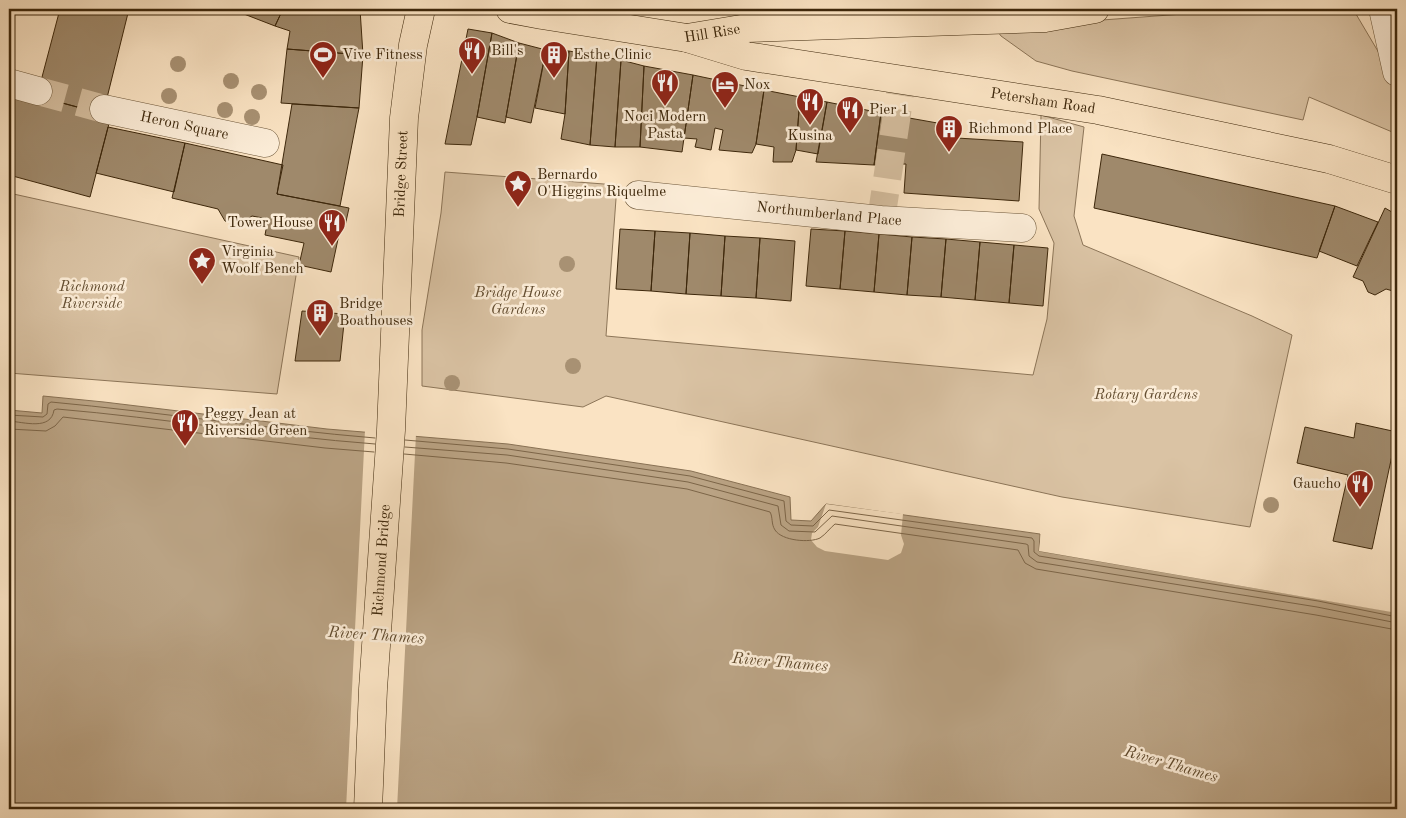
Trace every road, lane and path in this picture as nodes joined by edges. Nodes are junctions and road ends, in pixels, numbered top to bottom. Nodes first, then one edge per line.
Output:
1 (421, 9) edge
2 (510, 9) edge
3 (1095, 9) edge
4 (1383, 9) edge
5 (831, 17) edge
6 (687, 38) junction
7 (1397, 72) edge
8 (104, 110) tunnel mouth
9 (265, 143) dead end
10 (1397, 180) edge
11 (638, 196) dead end
12 (1022, 228) dead end
13 (395, 341) joint
14 (368, 809) edge

1 - 13 main road, Bridge Street
2 - 6 main road, Hill Rise
3 - 5 main road, Hill Rise
4 - 7 street
5 - 6 main road, Hill Rise
6 - 10 main road, Petersham Road
8 - 9 street, Heron Square
11 - 12 street, Northumberland Place
13 - 14 main road, Richmond Bridge

